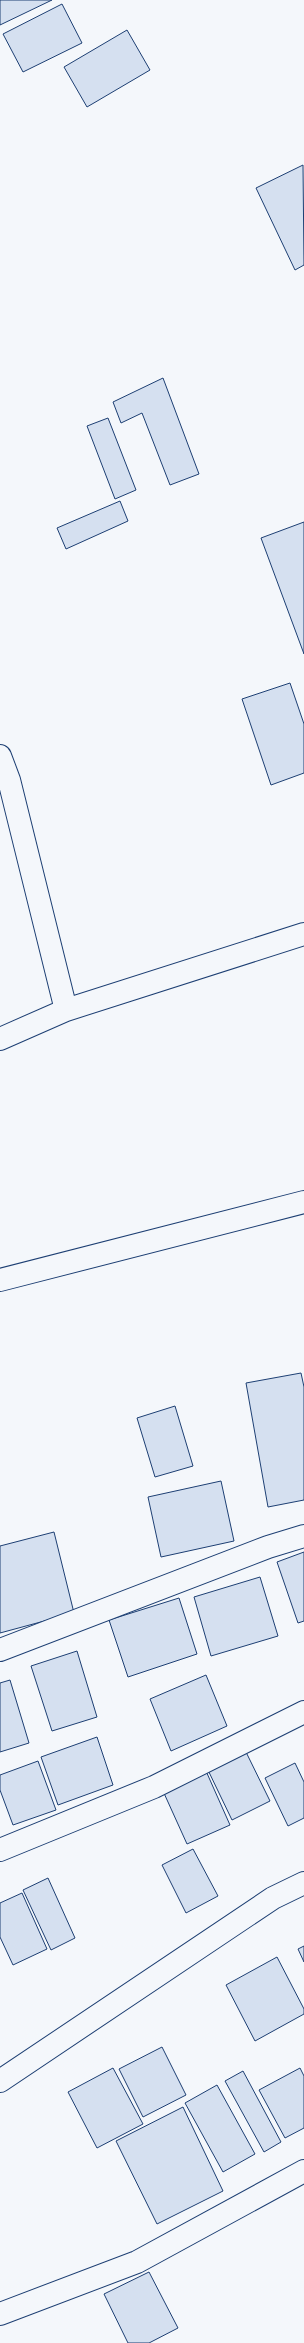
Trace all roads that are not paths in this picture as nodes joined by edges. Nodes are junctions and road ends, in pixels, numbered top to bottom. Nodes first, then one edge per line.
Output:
1 (0, 756) edge
2 (304, 934) edge
3 (66, 1010) junction
4 (0, 1039) edge
5 (304, 1202) edge
6 (0, 1280) edge
7 (304, 1536) edge
8 (0, 1650) edge
9 (304, 1712) edge
10 (0, 1850) edge
11 (304, 1883) edge
12 (0, 2081) edge
13 (304, 2171) edge
14 (0, 2314) edge

1 - 3 street
2 - 3 street
3 - 4 street
5 - 6 street
7 - 8 street
9 - 10 street
11 - 12 street
13 - 14 street

